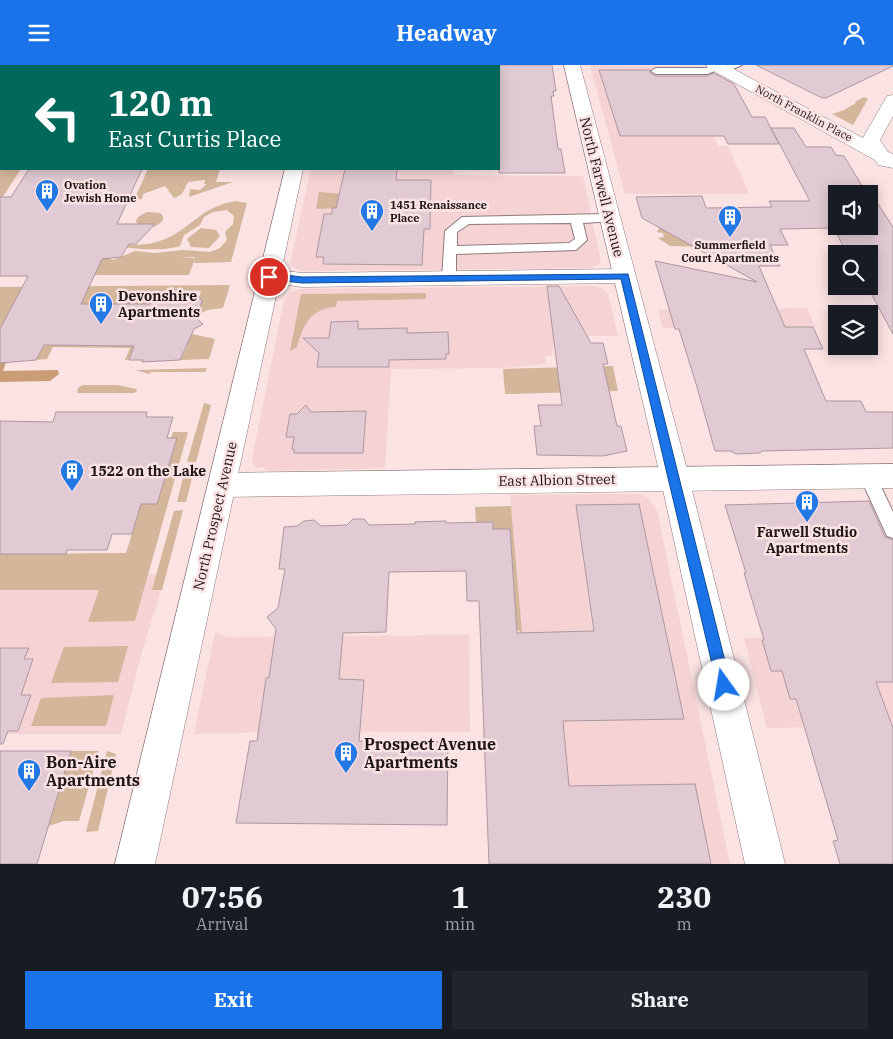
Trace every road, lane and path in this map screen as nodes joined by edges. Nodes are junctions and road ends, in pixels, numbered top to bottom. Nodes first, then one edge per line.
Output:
1 (572, 65) edge
2 (723, 67) edge
3 (656, 71) dead end
4 (893, 100) edge
5 (886, 157) edge
6 (294, 170) edge
7 (893, 172) edge
8 (610, 217) junction
9 (576, 219) junction
10 (449, 250) junction
11 (624, 276) junction
12 (269, 277) junction
13 (449, 278) junction
14 (881, 476) edge
15 (675, 479) junction
16 (222, 485) junction
17 (893, 530) edge
18 (135, 864) edge
19 (765, 864) edge

1 - 8 main road, North Farwell Avenue
2 - 3 lane
2 - 5 main road, North Franklin Place
4 - 5 main road
5 - 7 main road
6 - 12 main road, North Prospect Avenue
8 - 9 lane
8 - 11 main road, North Farwell Avenue
9 - 10 lane
9 - 10 lane
10 - 13 lane
11 - 13 main road
11 - 15 main road, North Farwell Avenue
12 - 13 main road
12 - 16 main road, North Prospect Avenue
14 - 15 main road, East Albion Street
14 - 17 lane
15 - 16 main road, East Albion Street
15 - 19 main road, North Farwell Avenue
16 - 18 main road, North Prospect Avenue

